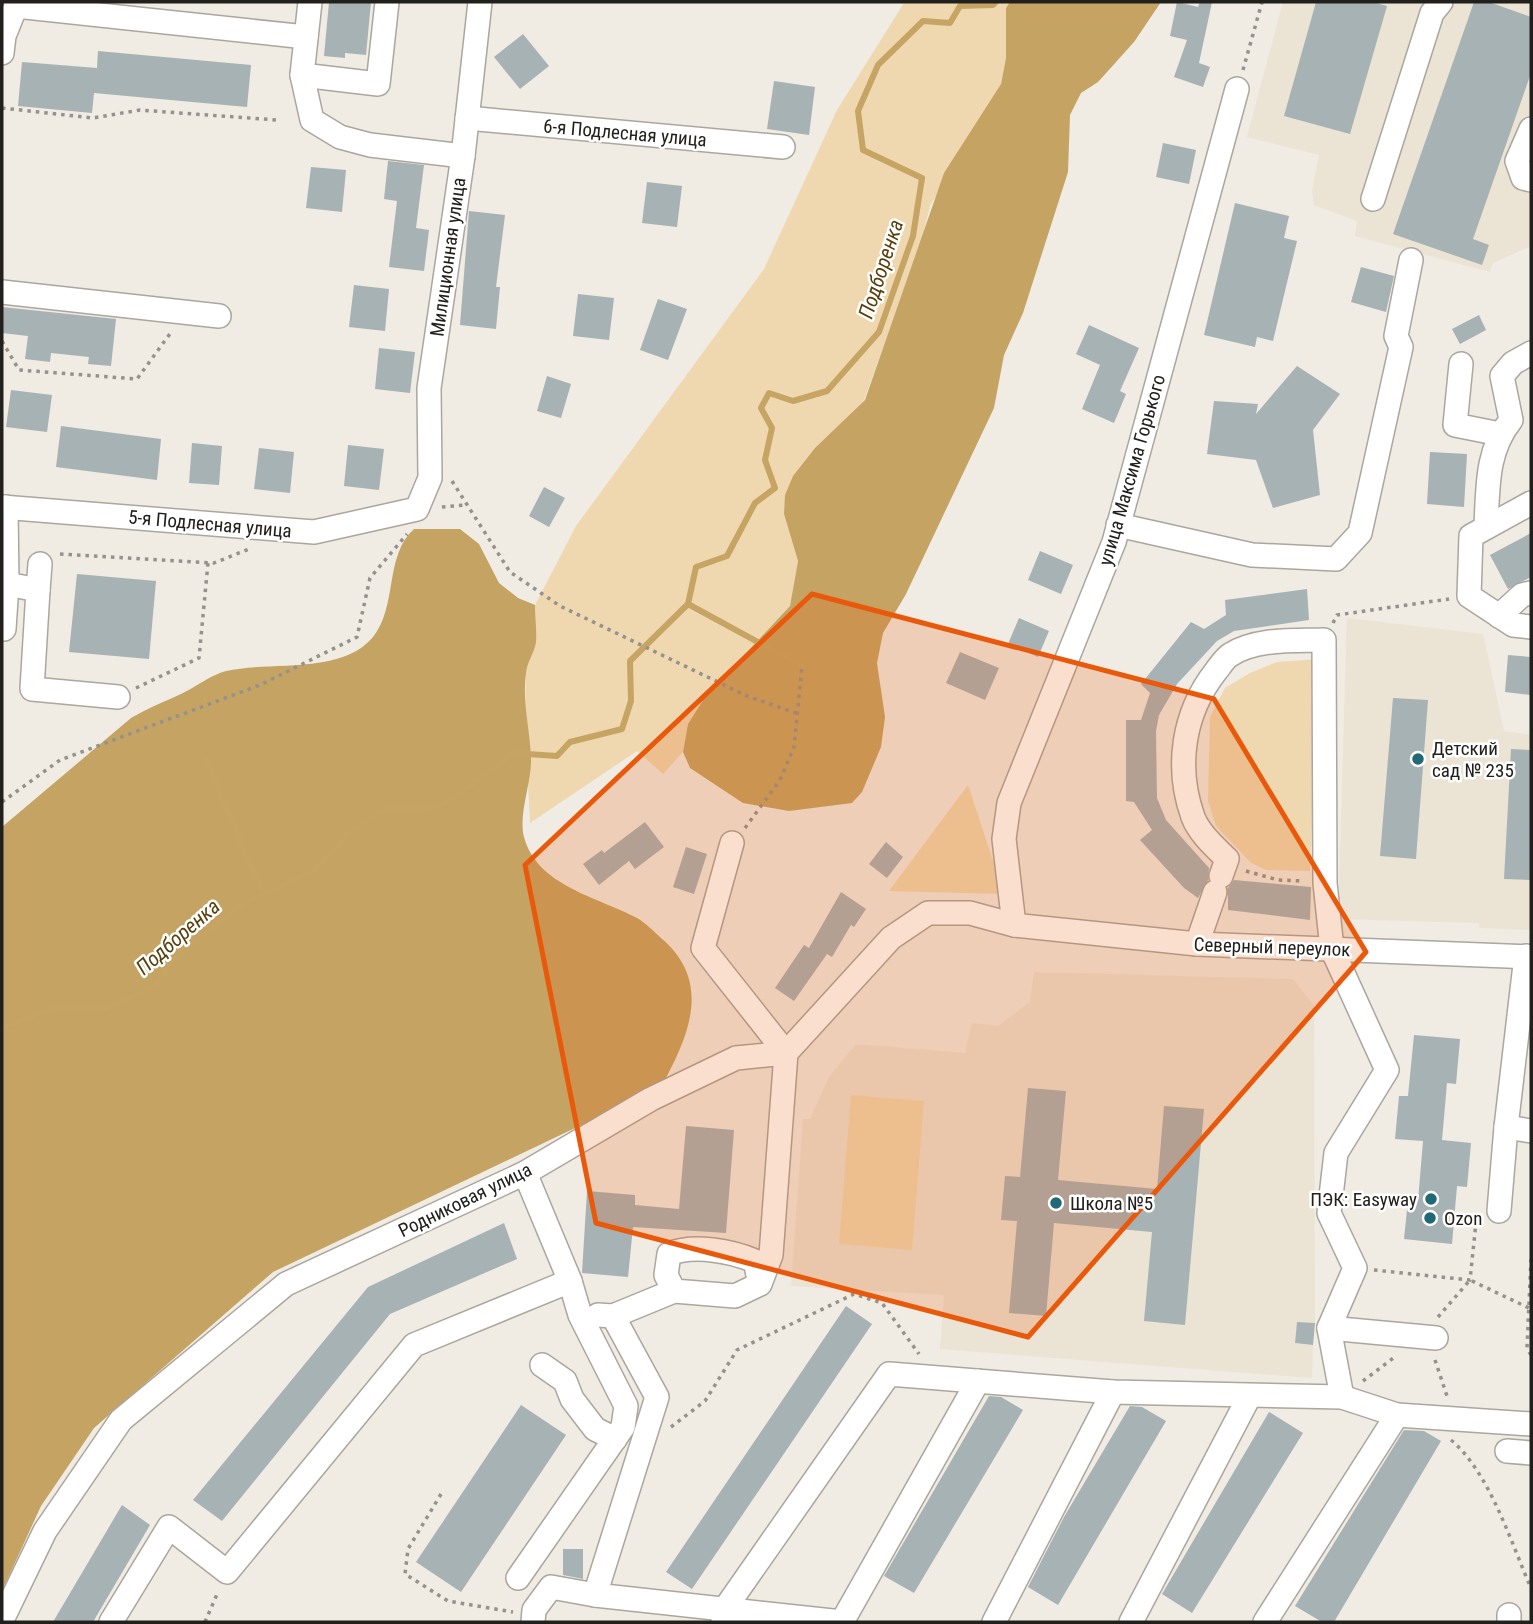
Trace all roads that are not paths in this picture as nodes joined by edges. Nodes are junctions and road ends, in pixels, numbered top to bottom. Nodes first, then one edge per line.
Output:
1 (310, 2) edge
2 (387, 2) edge
3 (480, 2) edge
4 (1441, 2) edge
5 (16, 4) edge
6 (306, 37) junction
7 (2, 53) edge
8 (302, 75) junction
9 (1237, 89) road end
10 (467, 118) junction
11 (1531, 129) edge
12 (783, 147) dead end
13 (463, 156) junction
14 (1531, 180) edge
15 (1373, 199) dead end
16 (1411, 260) dead end
17 (2, 292) edge
18 (219, 316) dead end
19 (1531, 353) edge
20 (1461, 364) dead end
21 (1500, 434) junction
22 (1531, 503) edge
23 (4, 507) edge
24 (417, 509) joint
25 (1118, 525) junction
26 (1486, 526) junction
27 (43, 558) road end
28 (7, 584) junction
29 (38, 590) junction
30 (1531, 593) edge
31 (1499, 616) junction
32 (1531, 627) edge
33 (4, 629) dead end
34 (118, 697) road end
35 (732, 843) road end
36 (1014, 926) junction
37 (1197, 944) junction
38 (1332, 949) junction
39 (1529, 956) edge
40 (786, 1054) junction
41 (1506, 1127) junction
42 (1531, 1131) edge
43 (525, 1173) junction
44 (1488, 1206) road end
45 (570, 1281) junction
46 (760, 1283) junction
47 (674, 1290) junction
48 (580, 1315) junction
49 (613, 1316) junction
50 (1329, 1328) junction
51 (1432, 1338) road end
52 (542, 1365) dead end
53 (978, 1381) junction
54 (1113, 1392) junction
55 (1249, 1397) junction
56 (1342, 1397) junction
57 (1397, 1415) junction
58 (1531, 1424) edge
59 (615, 1438) junction
60 (1507, 1451) dead end
61 (1531, 1453) edge
62 (518, 1578) dead end
63 (595, 1595) junction
64 (724, 1616) edge
65 (527, 1618) edge
66 (2, 1620) edge
67 (797, 1620) edge
68 (111, 1622) edge
69 (842, 1622) edge
70 (994, 1622) edge
71 (1131, 1622) edge
72 (1265, 1622) edge

1 - 6 street
2 - 8 street
3 - 10 street, Милиционная улица
4 - 15 street
5 - 6 street
5 - 7 street
6 - 8 street
8 - 13 street
9 - 25 street, улица Максима Горького
10 - 12 street, 6-я Подлесная улица
10 - 13 street, Милиционная улица
11 - 14 street
13 - 24 street, Милиционная улица
16 - 25 street
17 - 18 street
19 - 21 street
20 - 21 street
21 - 26 street
22 - 26 street
23 - 24 street, 5-я Подлесная улица
23 - 28 street
25 - 36 street, улица Максима Горького
26 - 31 street
27 - 29 street
28 - 29 street
28 - 33 street
29 - 34 street
30 - 31 street
31 - 32 street
35 - 40 street
36 - 37 street, Северный переулок
36 - 40 street
37 - 38 street, Северный переулок
37 - 38 street
38 - 39 street, Северный переулок
38 - 50 street
39 - 41 street
40 - 43 street, Родниковая улица
40 - 46 street
41 - 42 street
41 - 44 street
43 - 45 street
43 - 66 street, Родниковая улица
45 - 48 street
45 - 68 street
46 - 47 street
46 - 47 street
47 - 49 street
48 - 49 street
48 - 59 street
49 - 63 street
50 - 51 street
50 - 56 street
52 - 59 street
53 - 54 street
53 - 64 street
53 - 69 street
54 - 55 street
54 - 70 street
55 - 56 street
55 - 71 street
56 - 57 street
57 - 58 street
57 - 72 street
59 - 62 street
60 - 61 street
63 - 64 street
63 - 65 street
64 - 67 street
67 - 69 street

